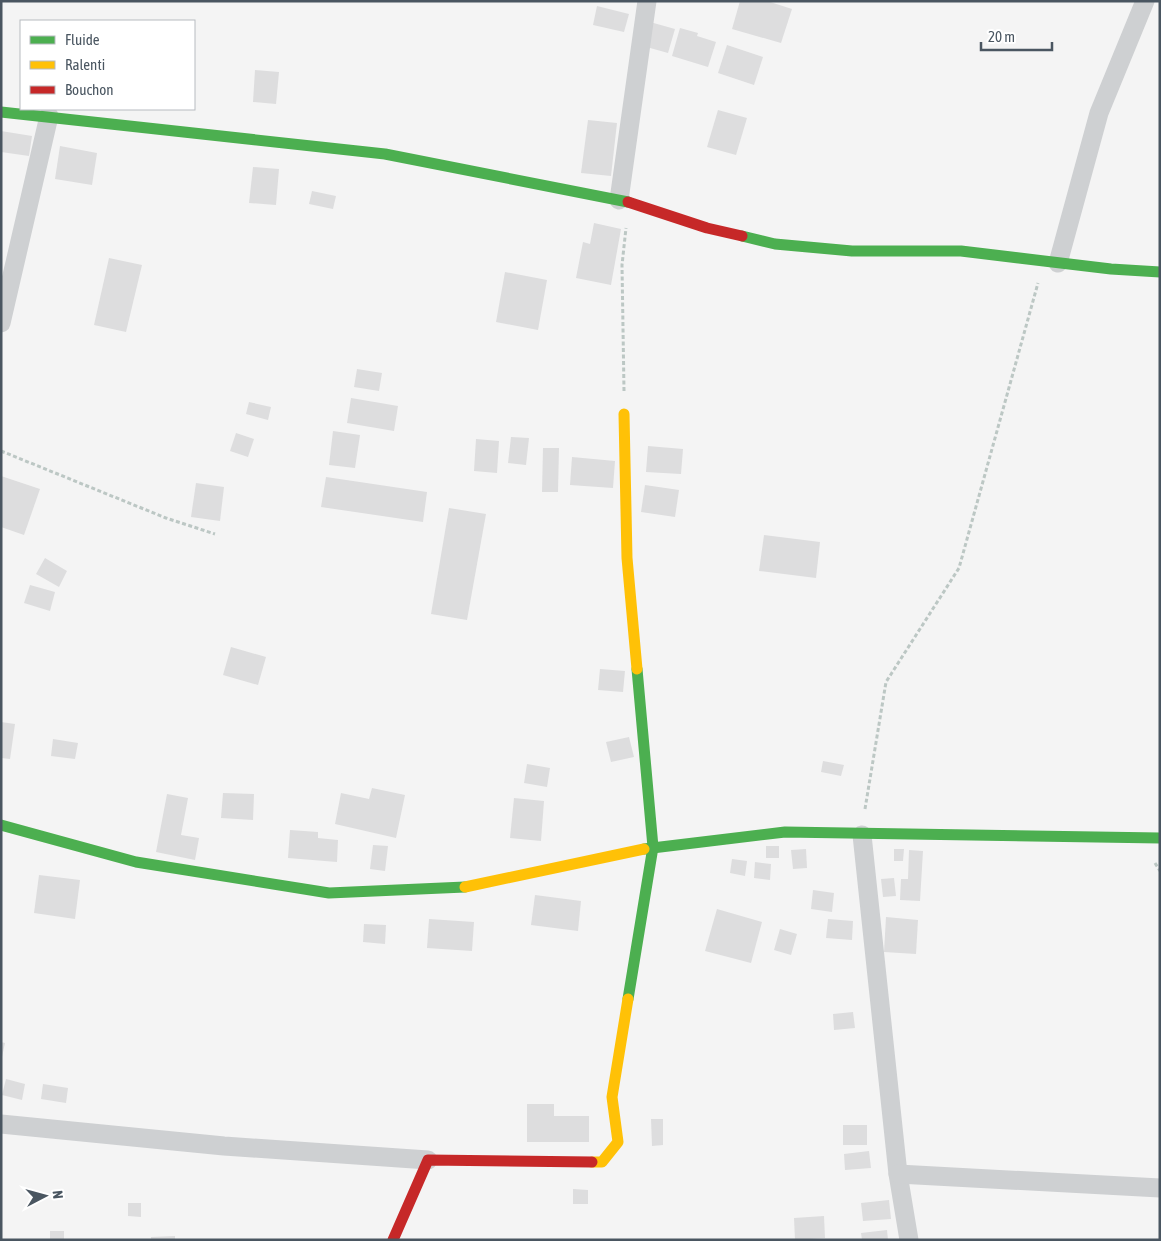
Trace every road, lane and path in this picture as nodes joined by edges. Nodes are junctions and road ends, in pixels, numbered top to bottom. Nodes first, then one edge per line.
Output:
1 (647, 1) edge
2 (1144, 1) edge
3 (1, 112) edge
4 (49, 116) junction
5 (623, 201) junction
6 (1051, 262) junction
7 (1160, 272) edge
8 (1, 323) edge
9 (624, 414) joint
10 (1, 451) edge
11 (215, 534) dead end
12 (1, 825) edge
13 (862, 835) junction
14 (1160, 838) edge
15 (653, 847) junction
16 (1, 1124) edge
17 (428, 1160) junction
18 (898, 1174) junction
19 (1160, 1188) edge
20 (394, 1240) edge
21 (909, 1240) edge

1 - 5 street
2 - 6 street
3 - 4 street
4 - 5 street
4 - 8 street
5 - 6 street
5 - 9 path
6 - 7 street
6 - 13 path
9 - 15 street
10 - 11 path
12 - 15 street
13 - 14 street
13 - 15 street
13 - 18 street
15 - 17 street
16 - 17 street
17 - 20 street
18 - 19 street
18 - 21 street

